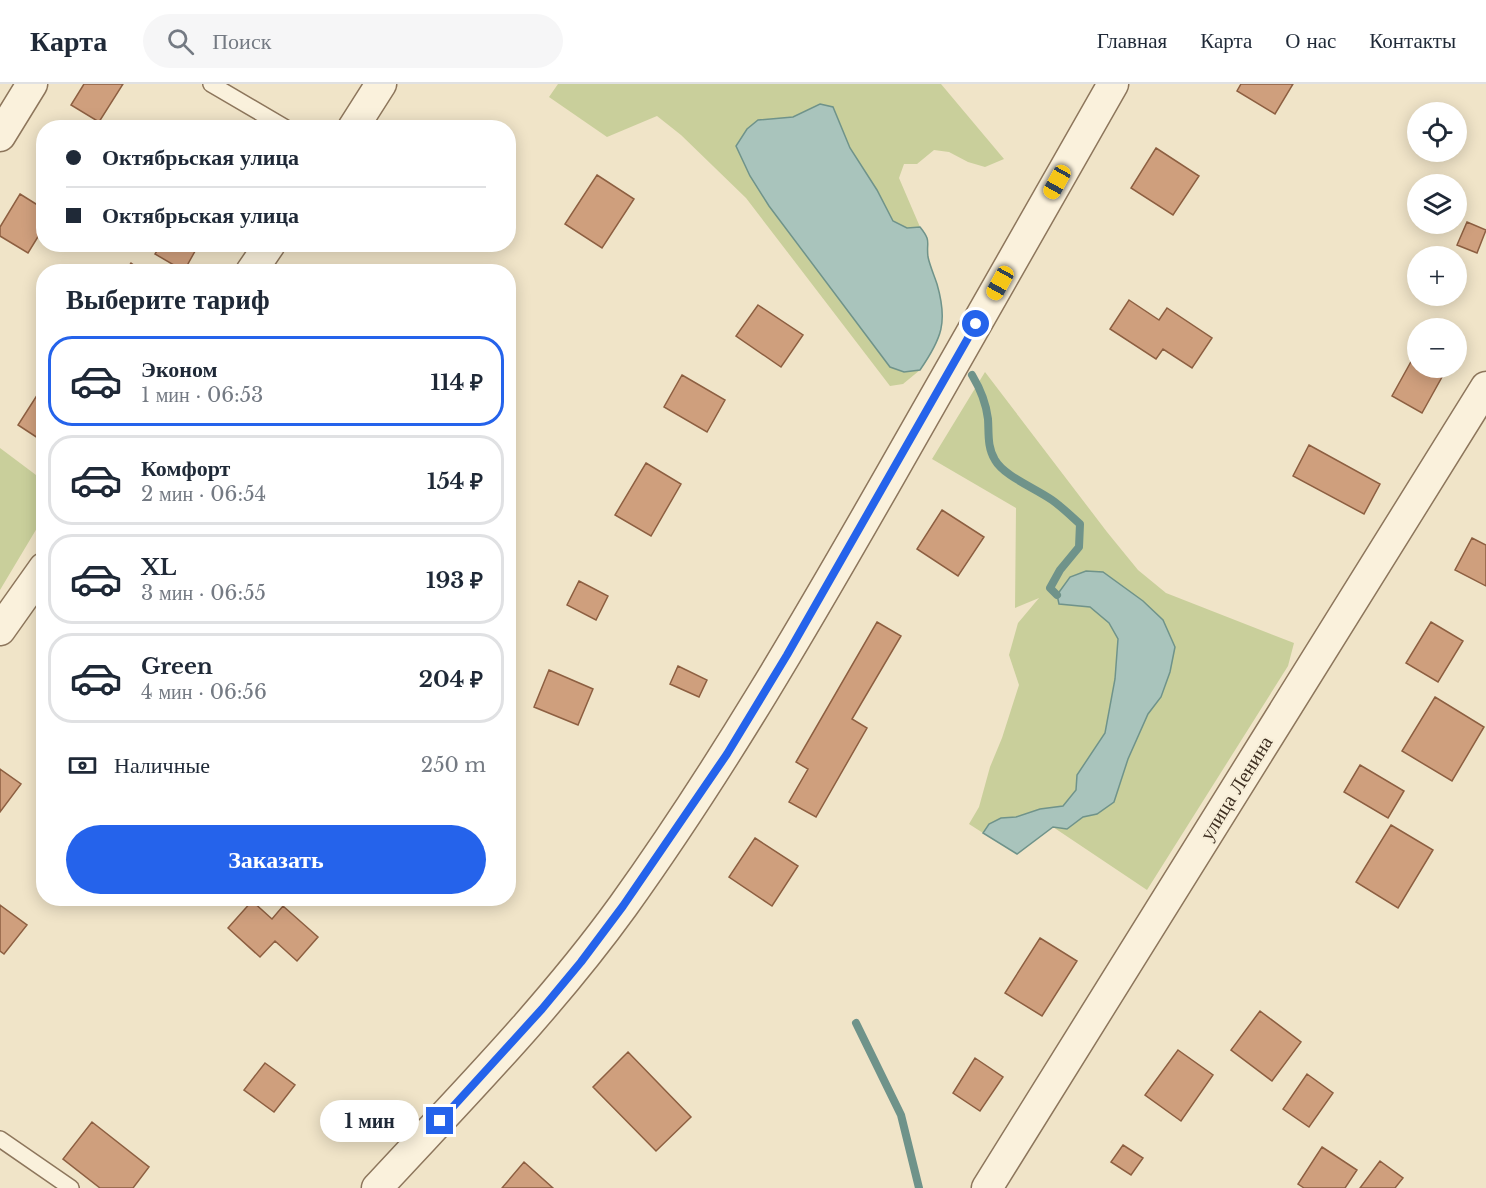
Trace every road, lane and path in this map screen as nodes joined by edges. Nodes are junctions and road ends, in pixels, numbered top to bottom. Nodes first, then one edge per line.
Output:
1 (32, 84) edge
2 (211, 84) edge
3 (381, 84) edge
4 (1113, 84) edge
5 (272, 120) edge
6 (357, 120) edge
7 (0, 136) edge
8 (1486, 387) edge
9 (36, 579) edge
10 (0, 630) edge
11 (0, 1139) edge
12 (71, 1188) edge
13 (377, 1188) edge
14 (987, 1188) edge

1 - 7 street
2 - 5 lane
3 - 6 street
4 - 13 street
8 - 14 street, улица Ленина
9 - 10 street
11 - 12 lane

